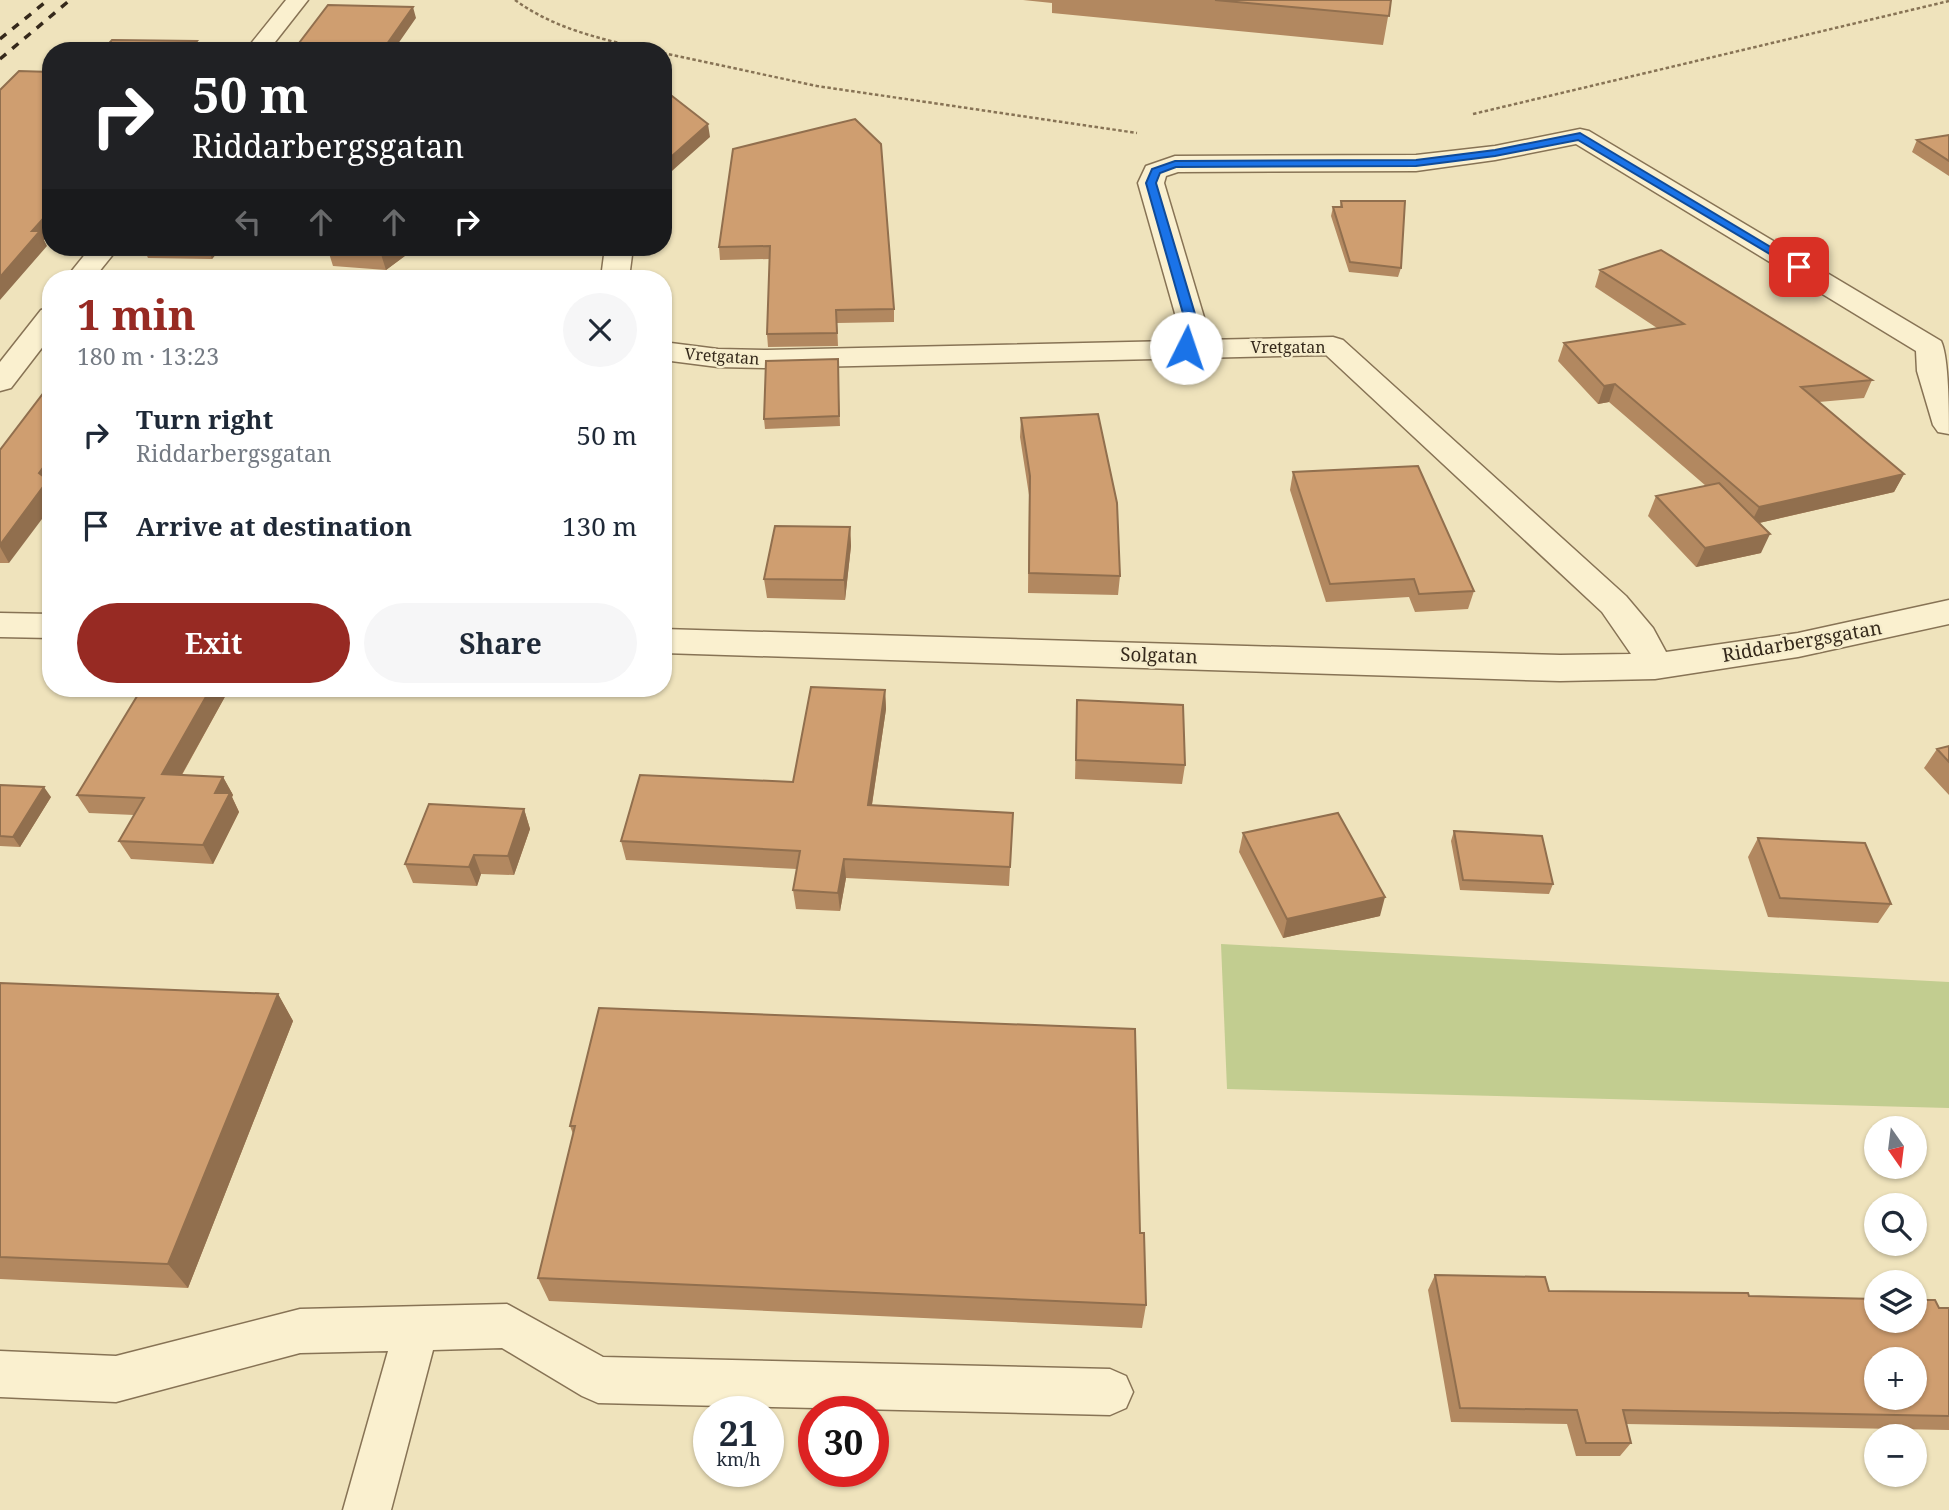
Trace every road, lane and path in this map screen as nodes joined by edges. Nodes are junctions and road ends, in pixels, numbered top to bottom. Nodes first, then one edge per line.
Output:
1 (298, 0) edge
2 (515, 0) edge
3 (1949, 1) edge
4 (263, 42) edge
5 (618, 42) edge
6 (672, 55) edge
7 (1472, 114) dead end
8 (1138, 133) dead end
9 (98, 256) edge
10 (86, 270) edge
11 (42, 328) edge
12 (1940, 345) edge
13 (1186, 348) junction
14 (672, 352) edge
15 (0, 382) edge
16 (1949, 425) edge
17 (1949, 612) edge
18 (0, 625) edge
19 (42, 626) edge
20 (672, 641) edge
21 (1655, 666) junction
22 (416, 1329) junction
23 (0, 1374) edge
24 (1110, 1392) dead end
25 (368, 1510) edge

1 - 4 street
2 - 5 path
3 - 7 path
6 - 8 path
9 - 10 street
11 - 15 street
12 - 13 street
12 - 16 street
13 - 14 street, Vretgatan
13 - 21 street, Vretgatan
17 - 21 street, Riddarbergsgatan
18 - 19 street
20 - 21 street, Solgatan
22 - 23 lane
22 - 24 lane
22 - 25 lane

